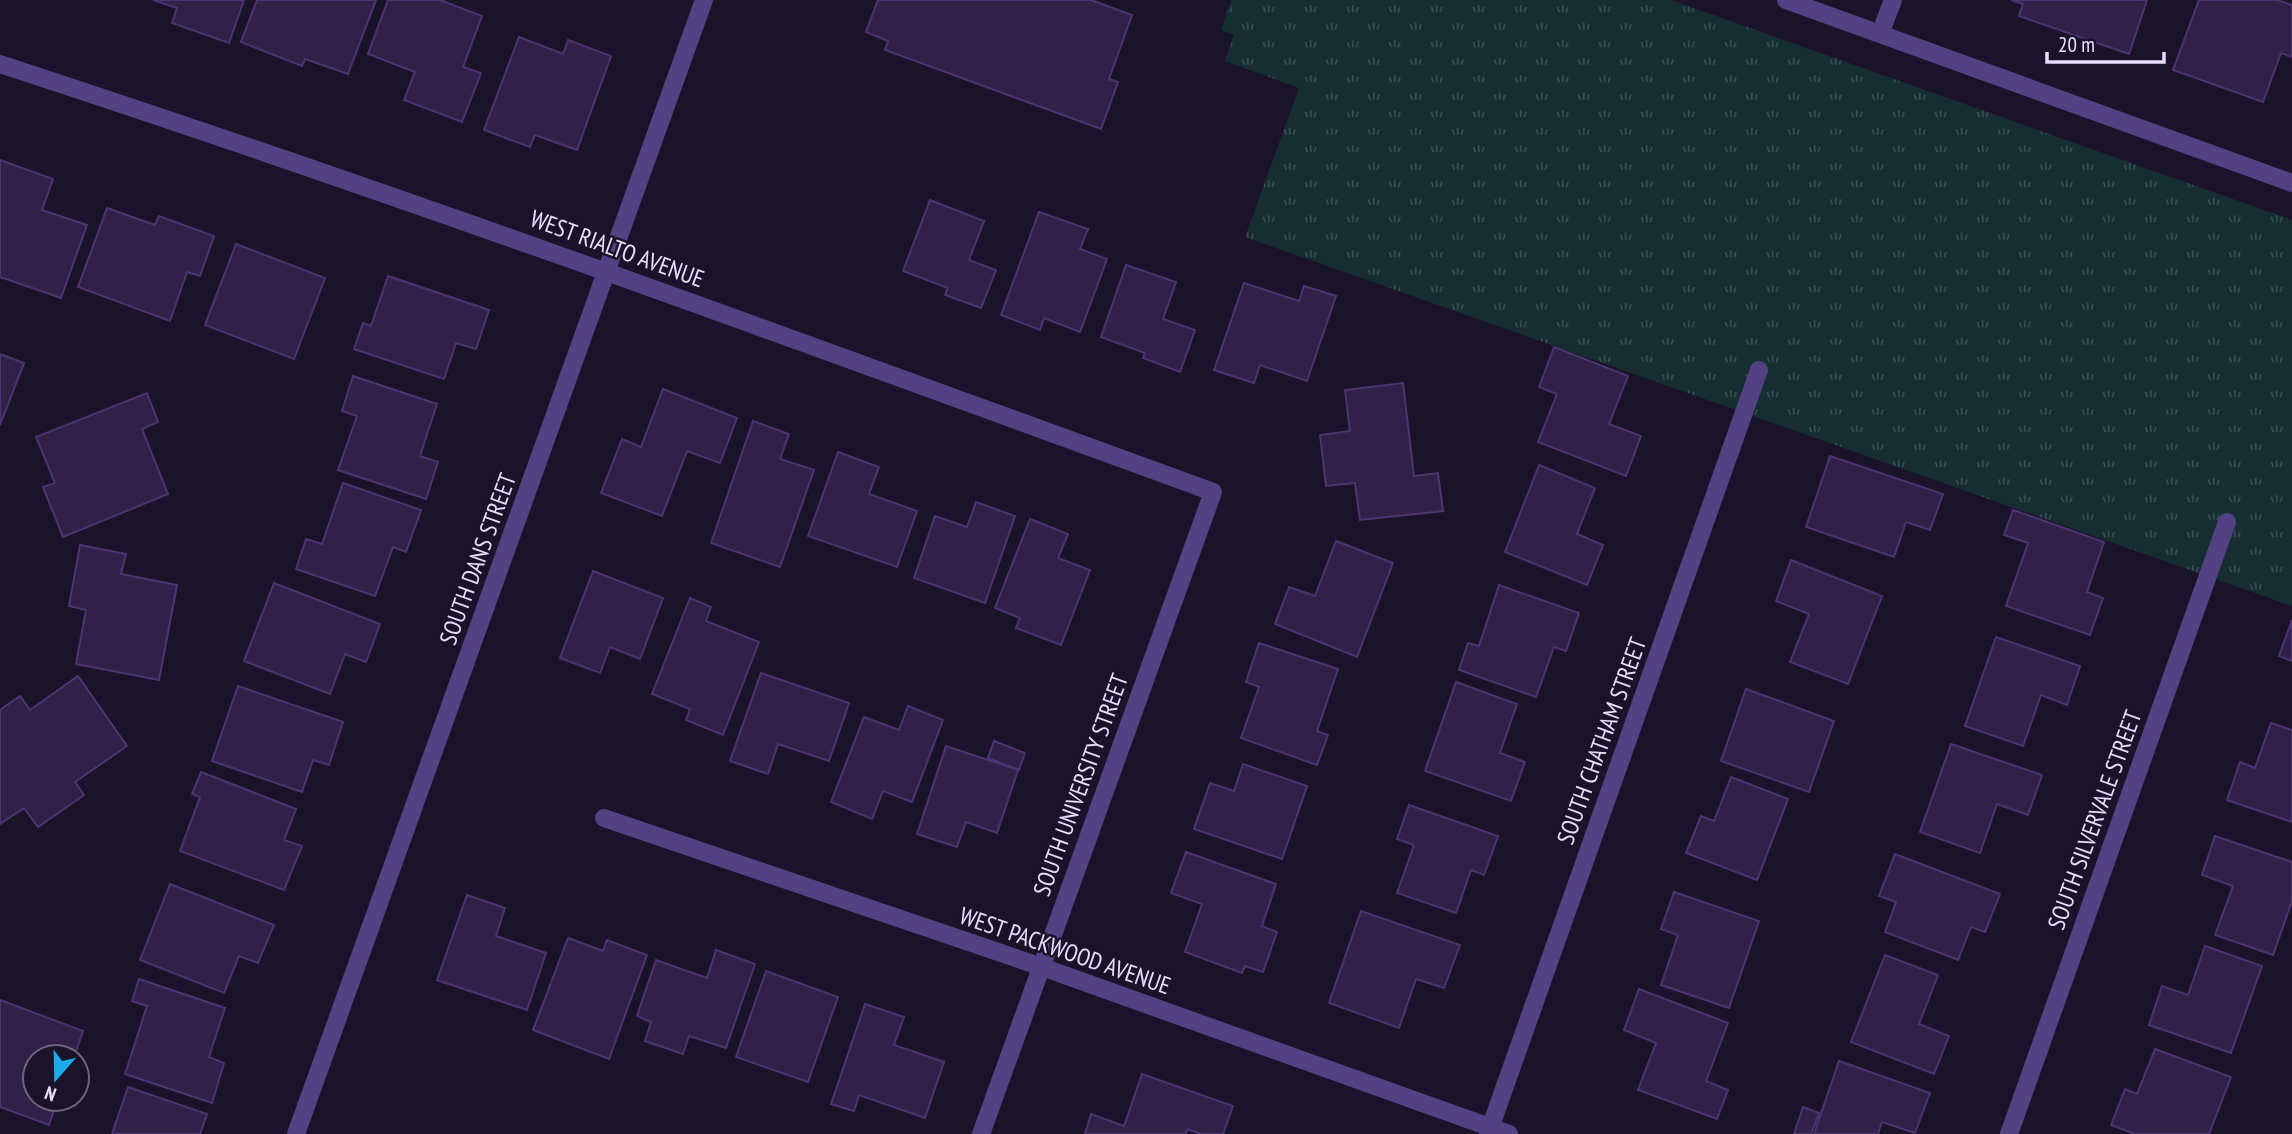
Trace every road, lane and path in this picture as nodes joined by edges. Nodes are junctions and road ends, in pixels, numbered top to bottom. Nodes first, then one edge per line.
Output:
1 (705, 0) edge
2 (1786, 0) edge
3 (1893, 0) edge
4 (1880, 34) junction
5 (0, 64) edge
6 (2292, 183) edge
7 (608, 272) junction
8 (1759, 370) dead end
9 (1213, 492) joint
10 (2227, 522) dead end
11 (604, 818) dead end
12 (1042, 967) junction
13 (1489, 1131) edge
14 (296, 1134) edge
15 (981, 1134) edge
16 (1509, 1134) edge
17 (2009, 1134) edge

1 - 7 street, SOUTH DANS STREET
2 - 4 street
3 - 4 street
4 - 6 street
5 - 7 street, WEST RIALTO AVENUE
7 - 9 street, WEST RIALTO AVENUE
7 - 14 street, SOUTH DANS STREET
8 - 13 street, SOUTH CHATHAM STREET
9 - 12 street, SOUTH UNIVERSITY STREET
10 - 17 street, SOUTH SILVERVALE STREET
11 - 12 street, WEST PACKWOOD AVENUE
12 - 13 street, WEST PACKWOOD AVENUE
12 - 15 street, SOUTH UNIVERSITY STREET
13 - 16 street, WEST PACKWOOD AVENUE

